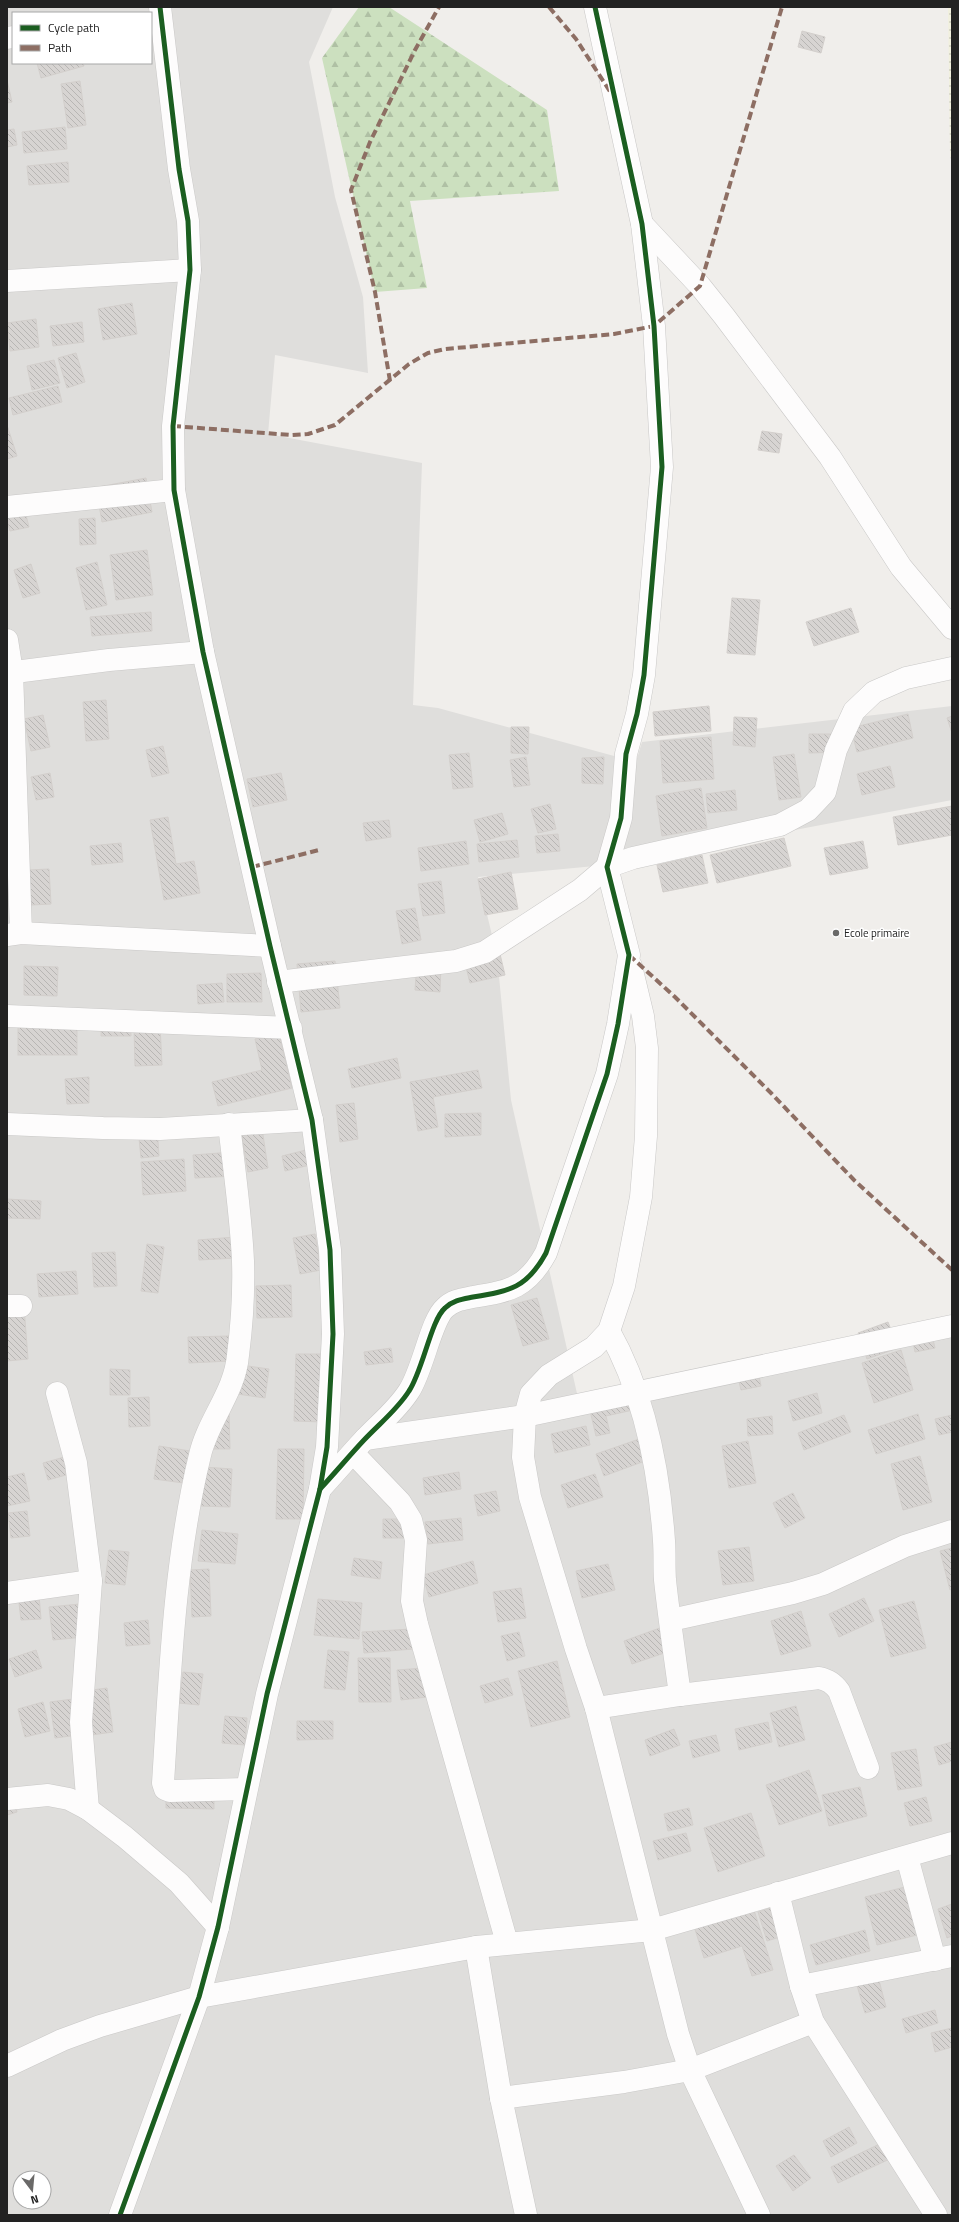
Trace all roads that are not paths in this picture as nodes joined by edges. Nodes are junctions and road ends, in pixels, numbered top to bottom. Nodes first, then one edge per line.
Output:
1 (595, 7) edge
2 (155, 10) edge
3 (642, 224) junction
4 (190, 270) junction
5 (7, 281) edge
6 (174, 490) junction
7 (7, 507) edge
8 (952, 628) edge
9 (7, 640) edge
10 (203, 652) junction
11 (952, 668) edge
12 (9, 672) edge
13 (607, 867) junction
14 (14, 934) edge
15 (270, 946) junction
16 (628, 956) junction
17 (278, 982) junction
18 (7, 1016) edge
19 (291, 1028) junction
20 (312, 1120) junction
21 (7, 1124) edge
22 (229, 1124) junction
23 (952, 1326) edge
24 (609, 1331) junction
25 (636, 1391) junction
26 (57, 1393) dead end
27 (524, 1416) junction
28 (359, 1446) junction
29 (320, 1489) junction
30 (952, 1531) edge
31 (91, 1581) junction
32 (7, 1593) edge
33 (671, 1620) junction
34 (680, 1695) junction
35 (596, 1708) junction
36 (868, 1768) dead end
37 (246, 1789) junction
38 (7, 1799) edge
39 (88, 1810) junction
40 (952, 1843) edge
41 (907, 1856) junction
42 (778, 1893) junction
43 (218, 1927) junction
44 (652, 1930) junction
45 (507, 1942) junction
46 (476, 1946) junction
47 (943, 1958) edge
48 (801, 1986) junction
49 (199, 1997) junction
50 (813, 2022) junction
51 (7, 2066) edge
52 (690, 2070) junction
53 (501, 2098) junction
54 (120, 2215) edge
55 (526, 2215) edge
56 (759, 2215) edge
57 (936, 2215) edge

1 - 3 street
2 - 4 street
3 - 8 street
3 - 13 street
4 - 5 street
4 - 6 street
6 - 7 street
6 - 10 street
9 - 12 street
10 - 12 street
10 - 15 street
11 - 13 street
12 - 14 street
13 - 16 street
13 - 17 street
14 - 15 street
15 - 17 street
16 - 24 street
16 - 28 street
17 - 19 street
18 - 19 street
19 - 20 street
20 - 22 street
20 - 29 street
21 - 22 street
22 - 37 street
23 - 25 street
24 - 25 street
24 - 27 street
25 - 27 street
25 - 33 street
26 - 31 street
27 - 28 street
27 - 35 street
28 - 29 street
28 - 45 street
29 - 37 street
30 - 33 street
31 - 32 street
31 - 39 street
33 - 34 street
34 - 35 street
34 - 36 street
35 - 44 street
37 - 43 street
38 - 39 street
39 - 43 street
40 - 41 street
41 - 42 street
41 - 47 street
42 - 44 street
42 - 48 street
43 - 49 street
44 - 45 street
44 - 52 street
45 - 46 street
46 - 49 street
46 - 53 street
47 - 48 street
48 - 50 street
49 - 51 street
49 - 54 street
50 - 52 street
50 - 57 street
52 - 53 street
52 - 56 street
53 - 55 street

